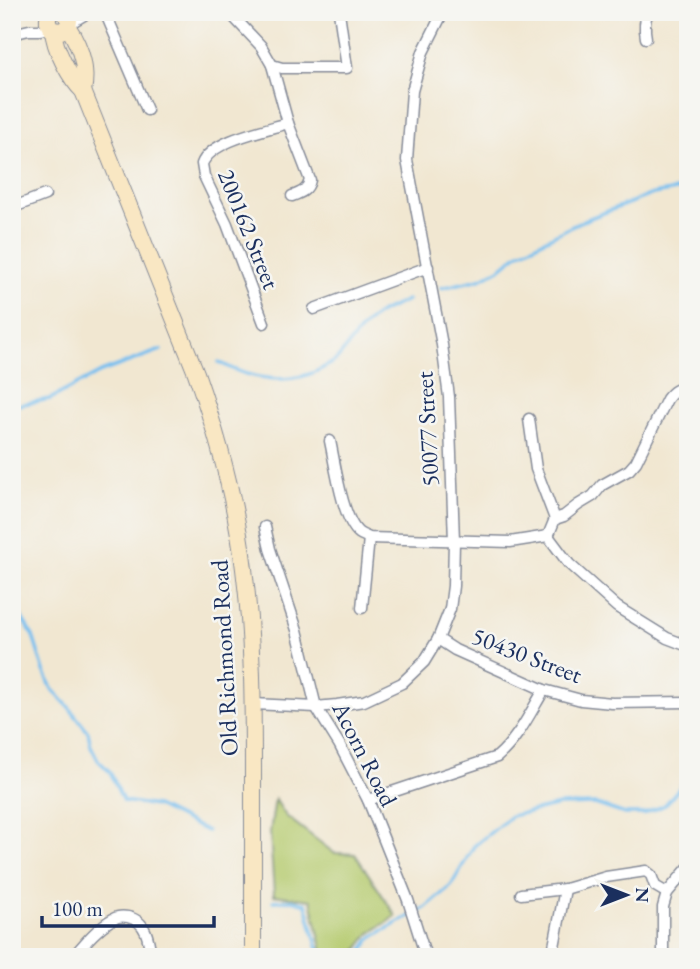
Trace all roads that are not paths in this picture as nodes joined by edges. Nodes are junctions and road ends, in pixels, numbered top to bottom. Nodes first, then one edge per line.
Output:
1 (89, 12) edge
2 (105, 12) edge
3 (229, 12) edge
4 (339, 12) edge
5 (443, 12) edge
6 (648, 12) edge
7 (58, 18) edge
8 (12, 34) edge
9 (646, 38) dead end
10 (272, 65) junction
11 (147, 110) dead end
12 (288, 123) junction
13 (45, 195) dead end
14 (292, 196) dead end
15 (12, 205) edge
16 (428, 267) junction
17 (314, 309) dead end
18 (264, 323) dead end
19 (688, 387) edge
20 (529, 419) dead end
21 (330, 441) dead end
22 (555, 519) junction
23 (265, 527) dead end
24 (548, 536) junction
25 (369, 538) junction
26 (454, 541) junction
27 (362, 608) dead end
28 (438, 639) junction
29 (688, 646) edge
30 (544, 690) junction
31 (688, 702) edge
32 (253, 704) junction
33 (316, 707) junction
34 (368, 800) junction
35 (688, 868) edge
36 (565, 889) junction
37 (667, 893) junction
38 (521, 894) dead end
39 (73, 957) edge
40 (152, 957) edge
41 (253, 957) edge
42 (426, 957) edge
43 (552, 957) edge
44 (663, 957) edge

1 - 7 street
2 - 11 street
3 - 10 street
4 - 10 street
5 - 16 street, 50077 Street
6 - 9 street
7 - 8 street
7 - 32 street, Old Richmond Road
10 - 12 street
12 - 14 street
12 - 18 street, 200162 Street
13 - 15 street
16 - 17 street
16 - 26 street, 50077 Street
19 - 22 street
20 - 22 street
21 - 25 street
22 - 24 street
23 - 33 street, Acorn Road
24 - 26 street
24 - 29 street
25 - 26 street
25 - 27 street
26 - 28 street, 50077 Street
28 - 30 street, 50430 Street
28 - 33 street, 50077 Street
30 - 31 street, 50430 Street
30 - 34 street
32 - 33 street, 50077 Street
32 - 41 street, Old Richmond Road
33 - 34 street, Acorn Road
34 - 42 street, Acorn Road
35 - 37 street
36 - 37 street
36 - 38 street
36 - 43 street
37 - 44 street
39 - 40 street

